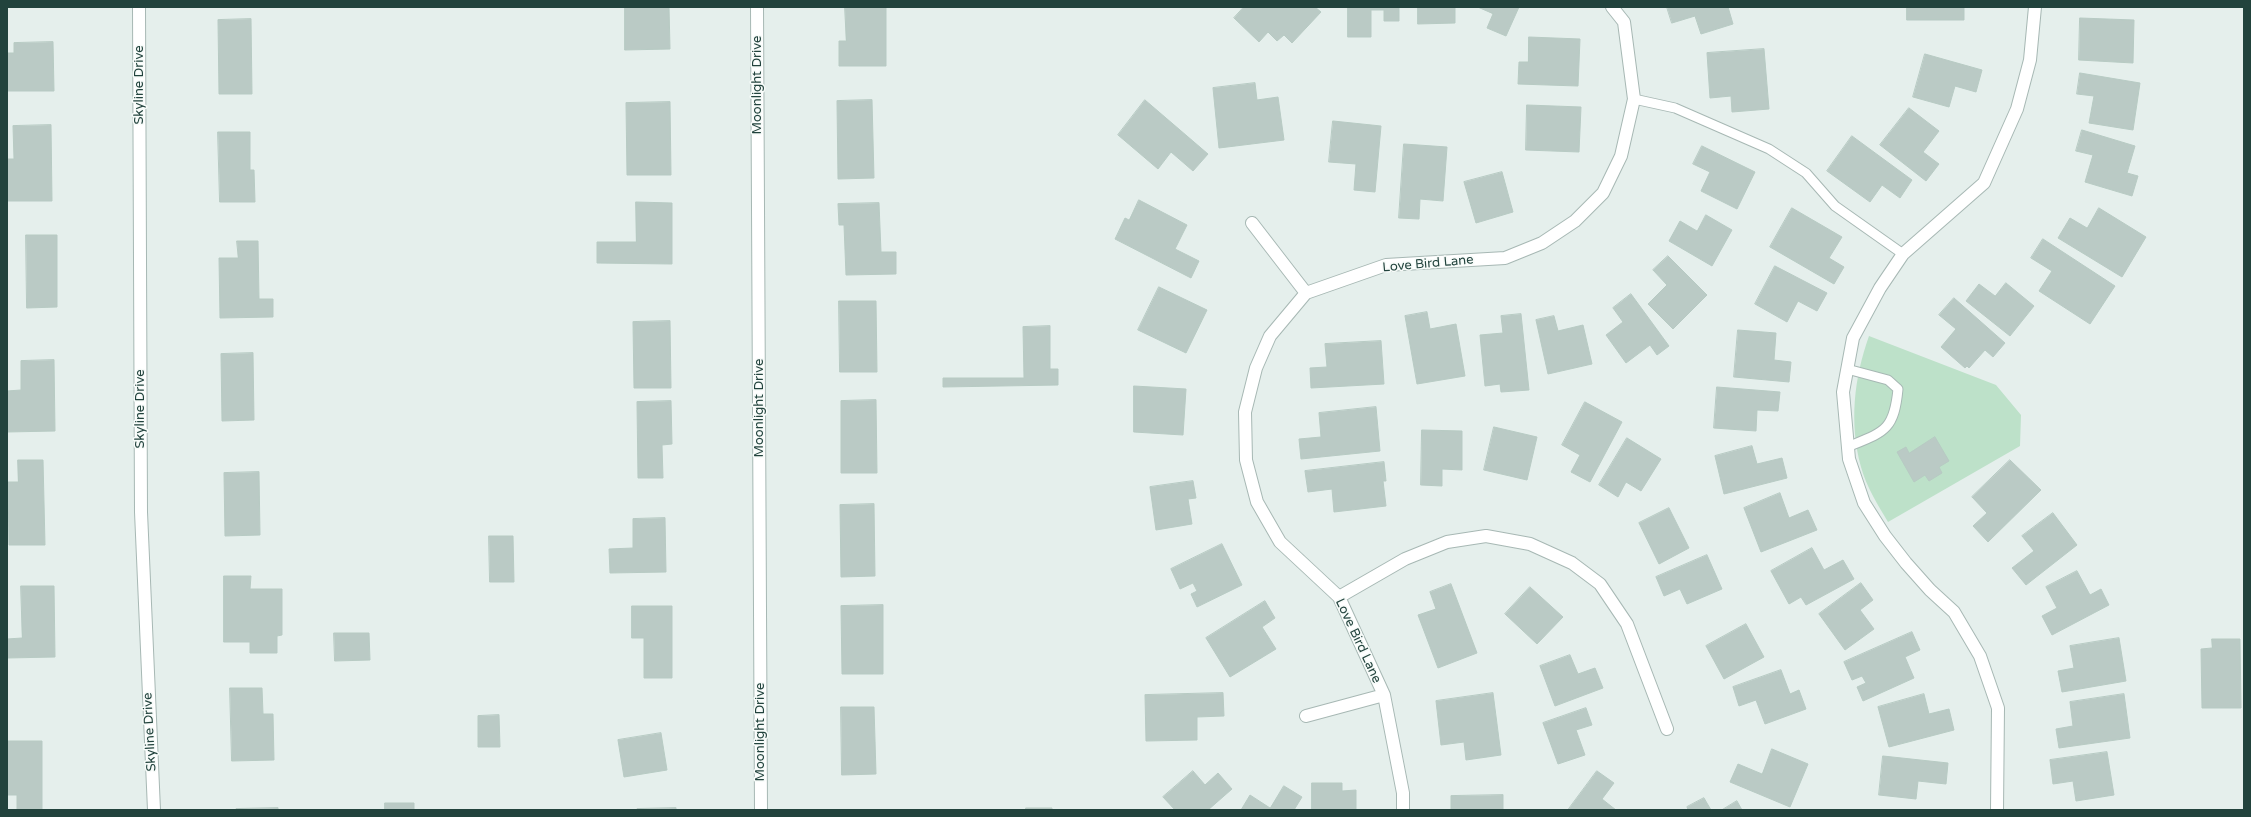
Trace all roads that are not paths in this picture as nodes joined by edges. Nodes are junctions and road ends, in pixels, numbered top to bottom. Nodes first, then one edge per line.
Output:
1 (140, 7) edge
2 (757, 7) edge
3 (1612, 7) edge
4 (2036, 7) edge
5 (1634, 99) junction
6 (1252, 224) dead end
7 (1903, 254) junction
8 (1306, 293) junction
9 (1847, 369) junction
10 (1848, 446) junction
11 (1339, 597) junction
12 (1384, 695) junction
13 (1306, 716) dead end
14 (1668, 729) dead end
15 (154, 810) edge
16 (761, 810) edge
17 (1403, 810) edge
18 (1997, 810) edge

1 - 15 street, Skyline Drive
2 - 16 street, Moonlight Drive
3 - 5 street, Love Bird Lane
4 - 7 street
5 - 7 lane
5 - 8 street, Love Bird Lane
6 - 8 street
7 - 9 street
8 - 11 street, Love Bird Lane
9 - 10 street
9 - 10 lane
10 - 18 street
11 - 12 street, Love Bird Lane
11 - 14 street
12 - 13 street
12 - 17 street, Love Bird Lane

